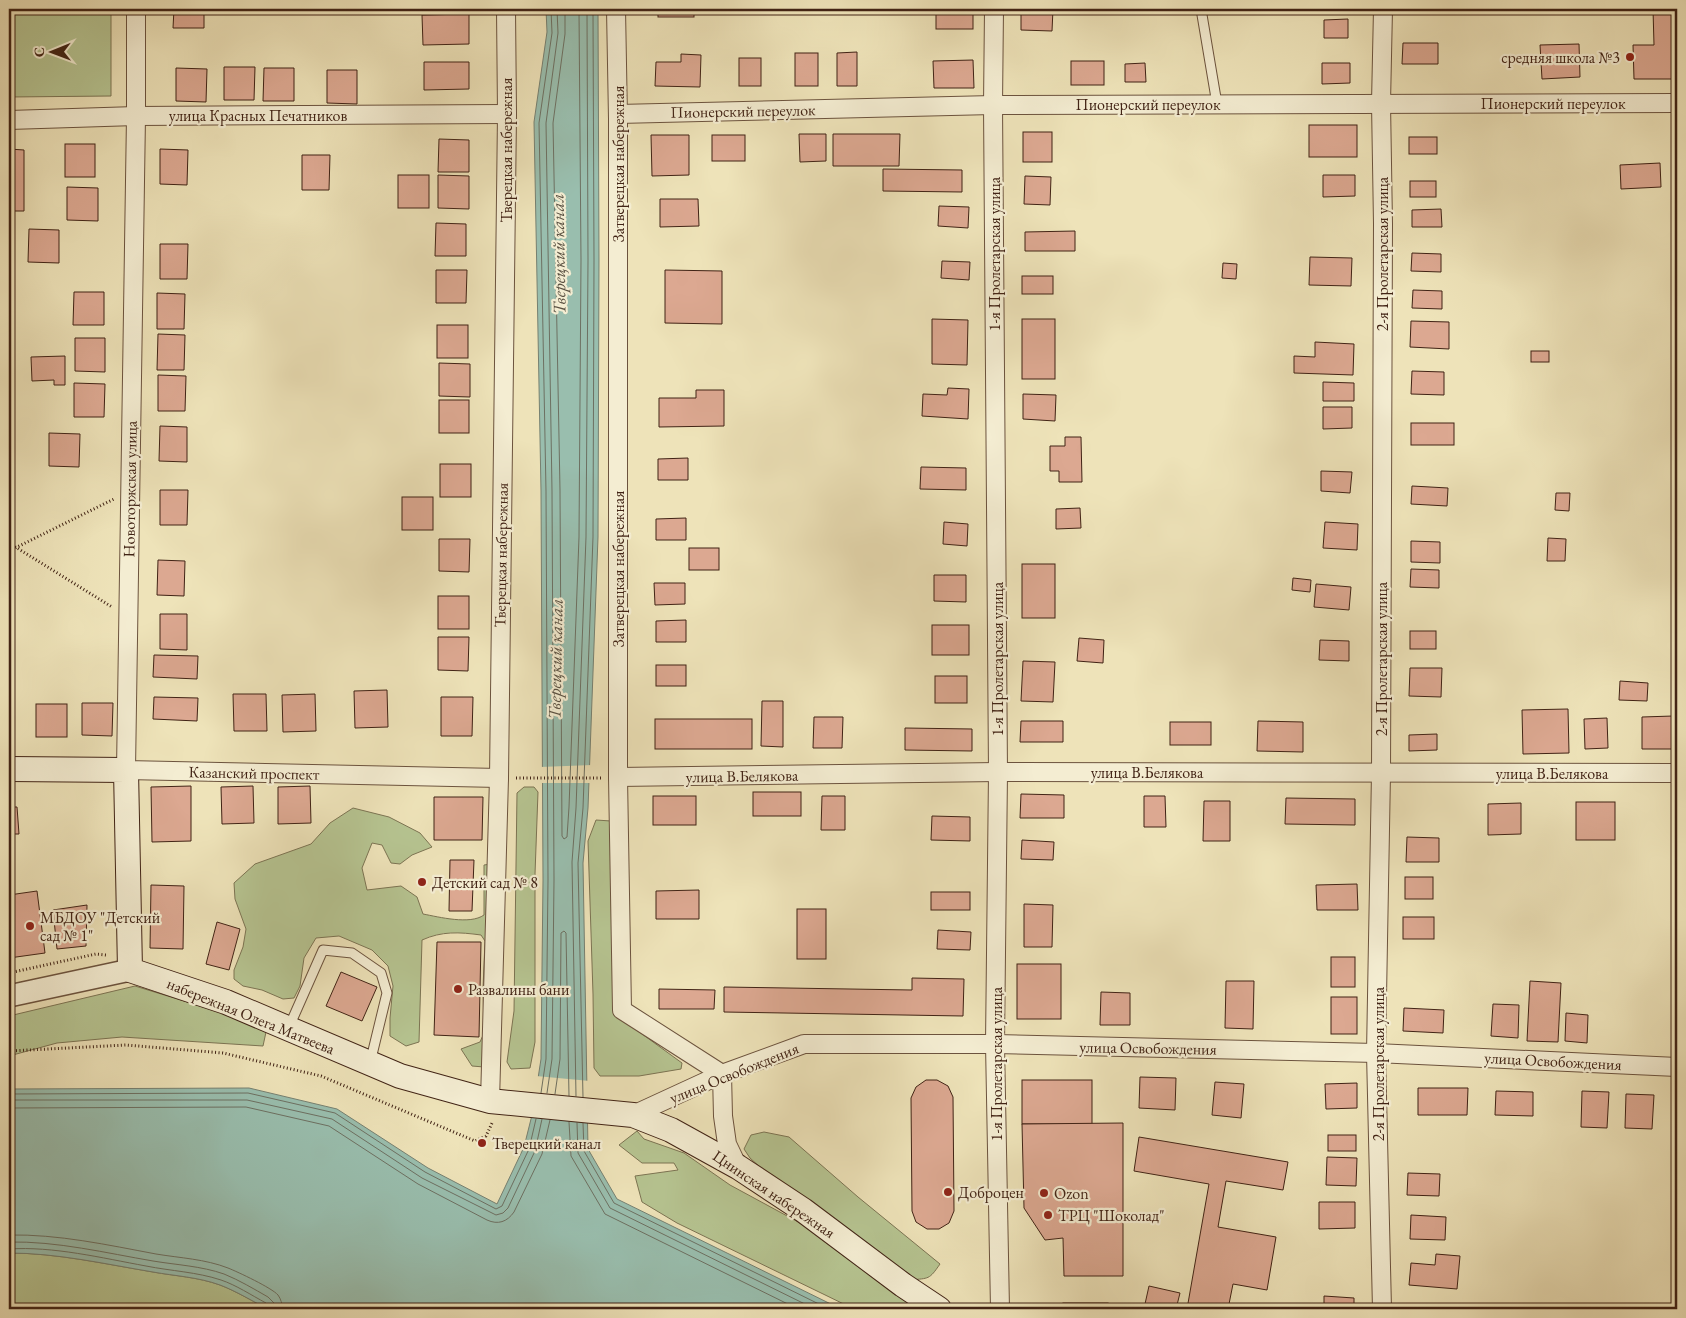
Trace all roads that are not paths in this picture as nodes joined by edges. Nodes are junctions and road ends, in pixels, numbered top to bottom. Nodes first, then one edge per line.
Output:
1 (136, 9) edge
2 (506, 9) edge
3 (616, 9) edge
4 (994, 9) edge
5 (1201, 9) edge
6 (1383, 9) edge
7 (1381, 103) junction
8 (1677, 103) edge
9 (1217, 104) junction
10 (993, 105) junction
11 (507, 114) junction
12 (618, 114) junction
13 (136, 116) junction
14 (9, 120) edge
15 (9, 769) edge
16 (126, 770) junction
17 (998, 772) junction
18 (1381, 773) junction
19 (1677, 773) edge
20 (499, 778) junction
21 (618, 778) junction
22 (130, 970) junction
23 (9, 996) edge
24 (288, 1029) junction
25 (995, 1044) junction
26 (1376, 1053) junction
27 (370, 1064) junction
28 (1677, 1067) edge
29 (722, 1074) junction
30 (490, 1101) junction
31 (595, 1111) joint
32 (633, 1115) junction
33 (738, 1166) junction
34 (939, 1309) edge
35 (1000, 1309) edge
36 (1382, 1309) edge

1 - 13 street, Новоторжская улица
2 - 11 street, Тверецкая набережная
3 - 12 street, Затверецкая набережная
4 - 10 street, 1-я Пролетарская улица
5 - 9 lane
6 - 7 street, 2-я Пролетарская улица
7 - 8 street, Пионерский переулок
7 - 9 street, Пионерский переулок
7 - 18 street, 2-я Пролетарская улица
9 - 10 street, Пионерский переулок
10 - 12 street, Пионерский переулок
10 - 17 street, 1-я Пролетарская улица
11 - 13 street, улица Красных Печатников
11 - 20 street, Тверецкая набережная
12 - 21 street, Затверецкая набережная
13 - 14 street, улица Красных Печатников
13 - 16 street, Новоторжская улица
15 - 16 main road, Казанский проспект
16 - 20 street, Казанский проспект
16 - 22 main road, Новоторжская улица
17 - 18 street, улица В.Белякова
17 - 21 street, улица В.Белякова
17 - 25 street, 1-я Пролетарская улица
18 - 19 street, улица В.Белякова
18 - 26 street, 2-я Пролетарская улица
20 - 30 street, Тверецкая набережная
21 - 29 street, Затверецкая набережная
22 - 23 street
22 - 24 main road, набережная Олега Матвеева
24 - 27 main road, набережная Олега Матвеева
24 - 27 lane
25 - 26 street, улица Освобождения
25 - 29 street, улица Освобождения
25 - 35 street, 1-я Пролетарская улица
26 - 28 street, улица Освобождения
26 - 36 street, 2-я Пролетарская улица
27 - 30 main road, набережная Олега Матвеева
29 - 32 street, улица Освобождения
29 - 33 street
30 - 31 main road, набережная Олега Матвеева
31 - 32 main road, Цнинская набережная
32 - 33 main road, Цнинская набережная
33 - 34 main road, Цнинская набережная

